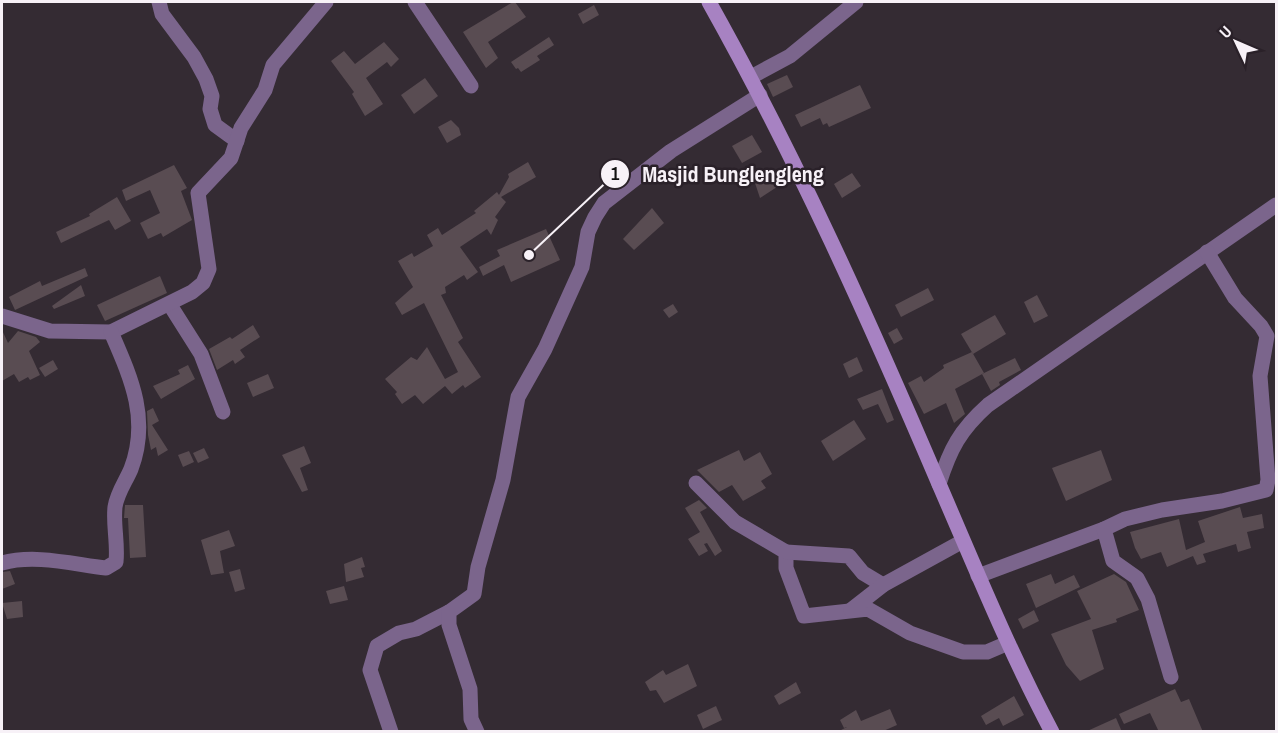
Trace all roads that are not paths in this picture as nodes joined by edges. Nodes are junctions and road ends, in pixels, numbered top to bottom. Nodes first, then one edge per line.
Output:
1 (159, 2) edge
2 (326, 2) edge
3 (416, 2) edge
4 (709, 2) edge
5 (856, 2) edge
6 (751, 77) junction
7 (471, 86) dead end
8 (760, 95) junction
9 (237, 141) junction
10 (1276, 205) edge
11 (1207, 252) junction
12 (170, 304) junction
13 (2, 316) edge
14 (111, 332) junction
15 (223, 412) dead end
16 (696, 483) dead end
17 (939, 484) junction
18 (1271, 490) edge
19 (1104, 529) junction
20 (963, 541) junction
21 (786, 552) junction
22 (2, 563) edge
23 (978, 576) junction
24 (883, 585) junction
25 (851, 610) junction
26 (449, 612) junction
27 (1008, 643) junction
28 (1171, 677) dead end
29 (391, 732) edge
30 (477, 732) edge
31 (1052, 732) edge

1 - 9 street
2 - 9 street
3 - 7 street
4 - 6 street
5 - 6 street
6 - 8 street
8 - 17 street
8 - 26 street
9 - 12 street
10 - 11 street
11 - 17 street
11 - 18 street
12 - 14 street
12 - 15 street
13 - 14 street
14 - 22 street
16 - 21 street
17 - 20 street
18 - 19 street
19 - 23 street
19 - 28 street
20 - 23 street
20 - 24 street
21 - 24 street
21 - 25 street
23 - 27 street
24 - 25 street
25 - 27 street
26 - 29 street
26 - 30 street
27 - 31 street

